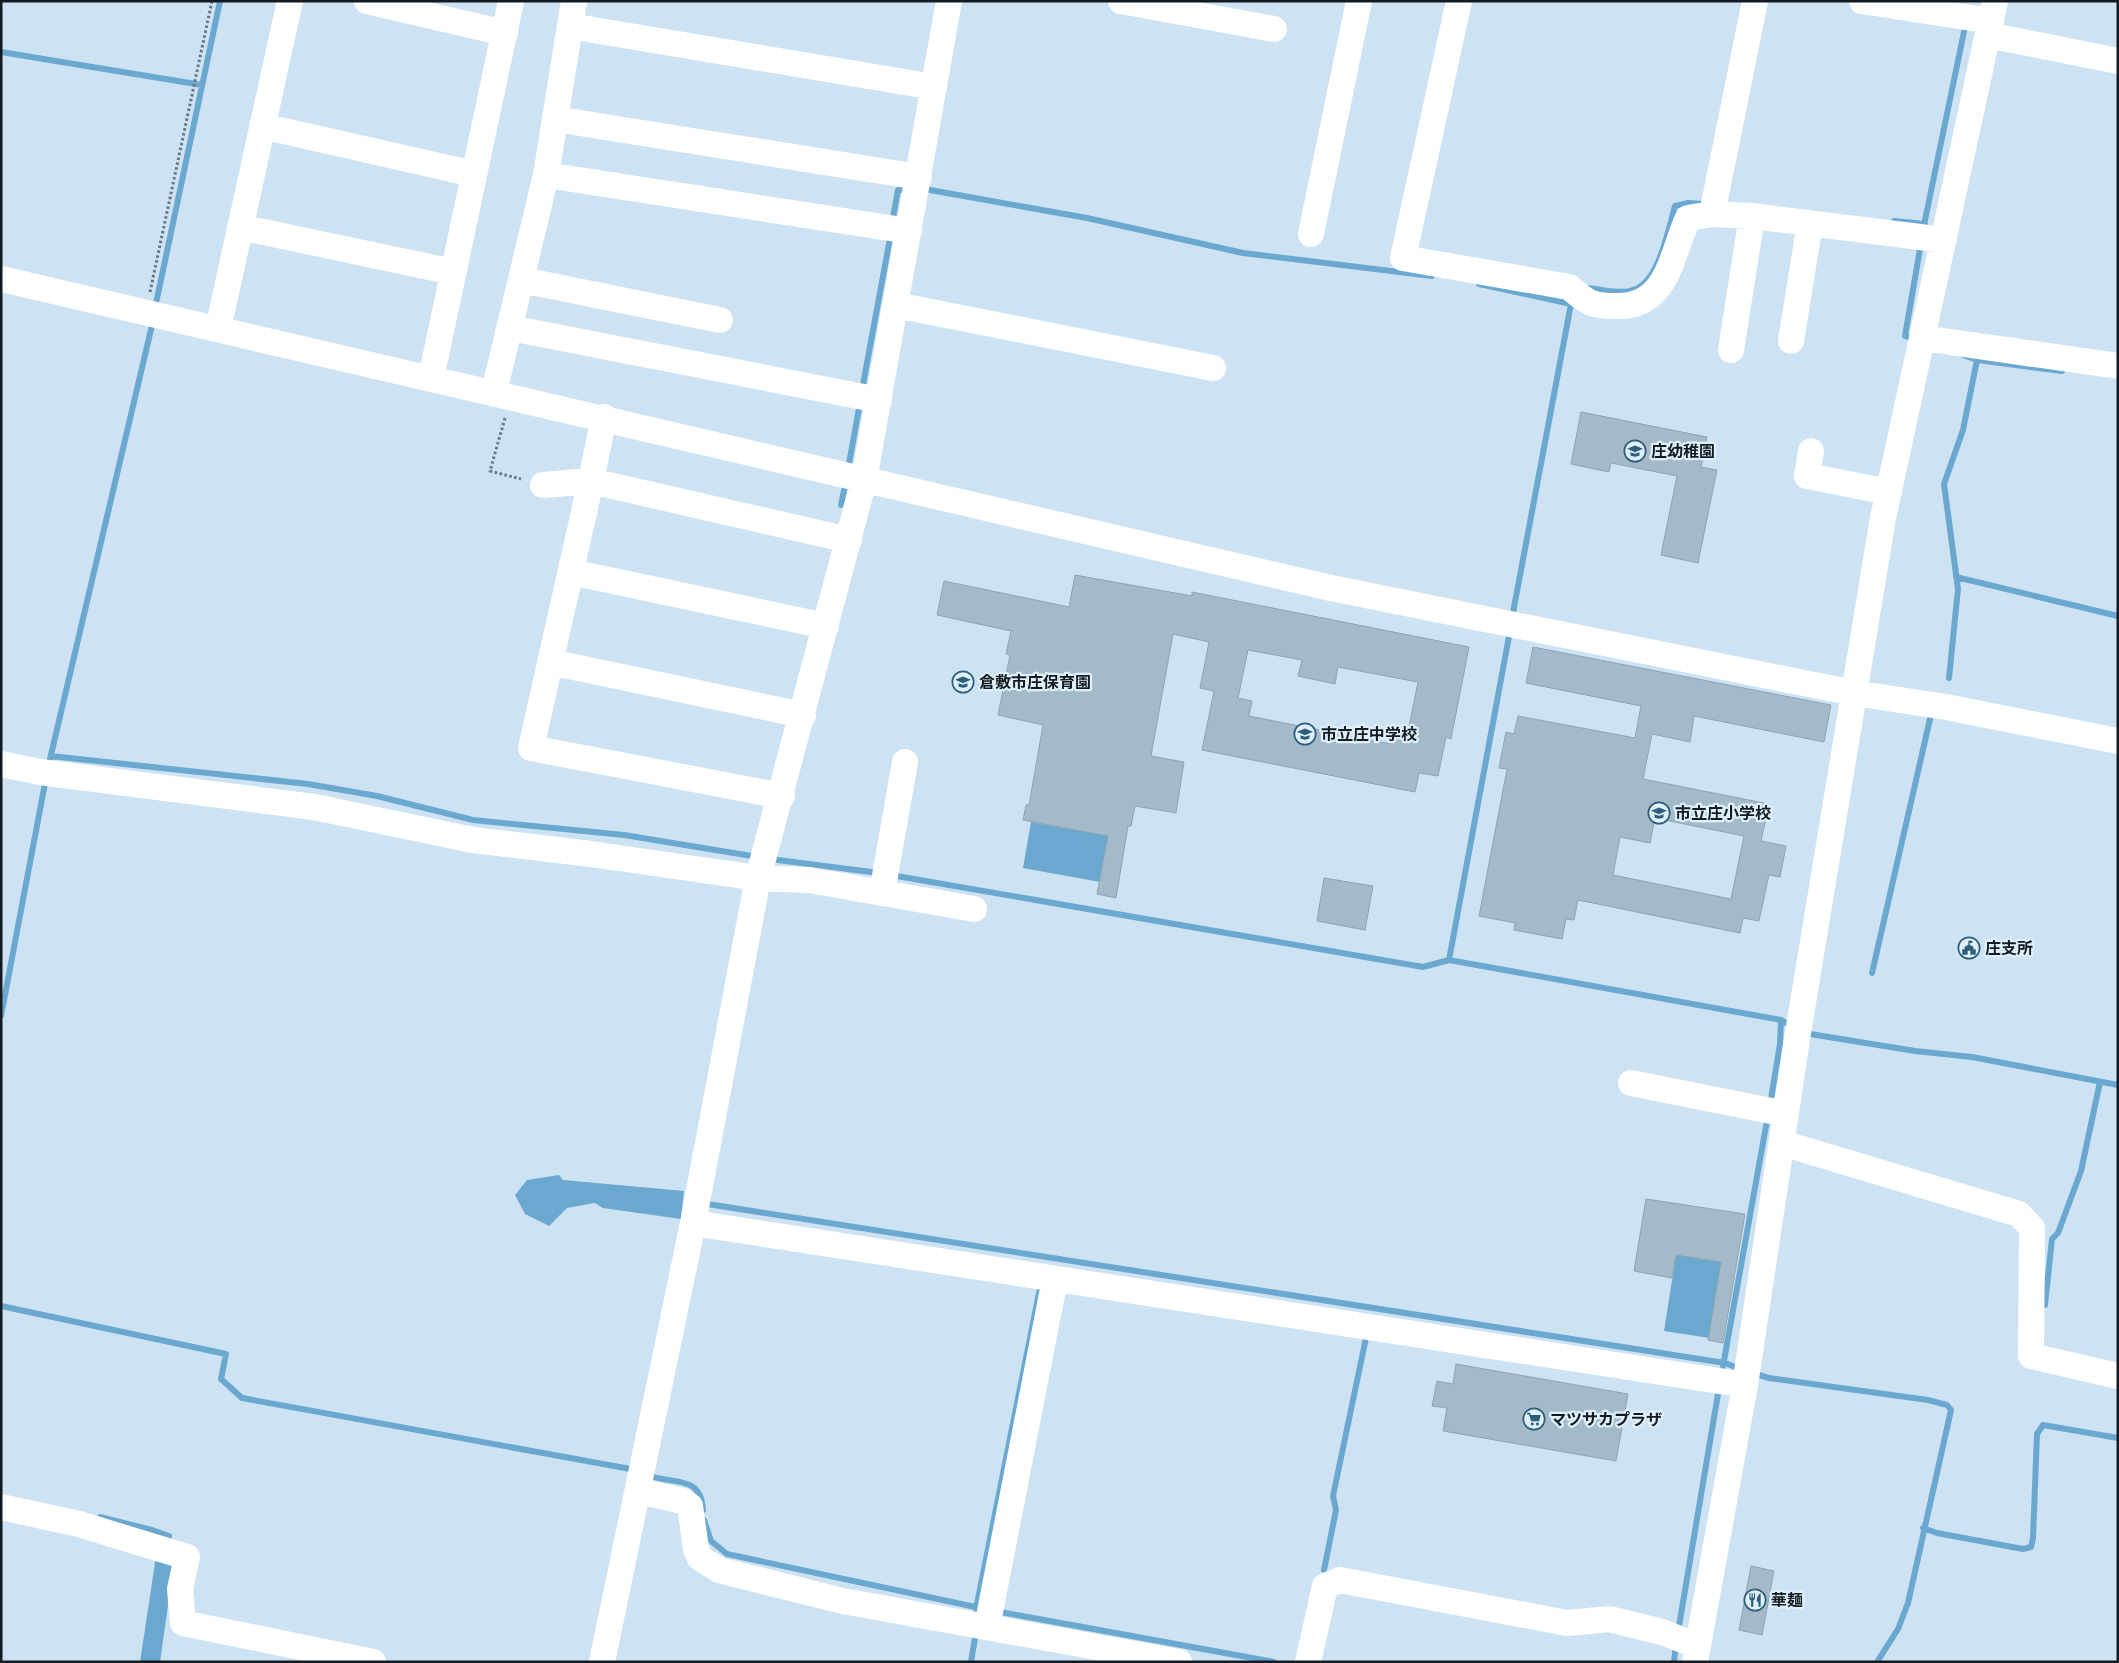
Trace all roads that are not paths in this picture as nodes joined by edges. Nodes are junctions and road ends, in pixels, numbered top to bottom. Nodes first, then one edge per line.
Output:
1 (290, 1) edge
2 (367, 1) edge
3 (512, 1) edge
4 (949, 1) edge
5 (1121, 1) edge
6 (1359, 1) edge
7 (1459, 1) edge
8 (1755, 1) edge
9 (1862, 1) edge
10 (572, 14) edge
11 (1975, 16) edge
12 (1274, 29) dead end
13 (505, 33) junction
14 (2118, 61) edge
15 (934, 87) junction
16 (555, 119) junction
17 (262, 126) junction
18 (474, 174) junction
19 (546, 175) junction
20 (919, 177) junction
21 (1713, 207) junction
22 (1752, 216) junction
23 (1810, 223) junction
24 (240, 227) junction
25 (897, 229) junction
26 (1310, 234) dead end
27 (1928, 238) junction
28 (453, 272) junction
29 (1, 279) edge
30 (522, 280) junction
31 (896, 305) junction
32 (720, 320) dead end
33 (510, 328) junction
34 (218, 329) junction
35 (1922, 338) junction
36 (1791, 341) dead end
37 (1731, 350) dead end
38 (2118, 366) edge
39 (1213, 368) dead end
40 (431, 378) junction
41 (503, 394) junction
42 (867, 397) junction
43 (604, 417) junction
44 (1811, 450) dead end
45 (853, 478) junction
46 (591, 481) junction
47 (543, 485) road end
48 (1889, 492) junction
49 (849, 540) junction
50 (571, 572) junction
51 (826, 626) junction
52 (550, 662) junction
53 (1854, 693) junction
54 (803, 715) junction
55 (2118, 741) edge
56 (905, 762) dead end
57 (1, 764) edge
58 (782, 796) junction
59 (762, 862) junction
60 (882, 888) junction
61 (974, 909) dead end
62 (1631, 1083) dead end
63 (1774, 1112) junction
64 (1782, 1143) junction
65 (696, 1210) junction
66 (1046, 1278) junction
67 (2118, 1376) edge
68 (1736, 1378) junction
69 (641, 1480) junction
70 (1, 1507) edge
71 (984, 1618) junction
72 (1688, 1646) edge
73 (374, 1662) edge
74 (602, 1662) edge
75 (1179, 1662) edge
76 (1308, 1662) edge

1 - 17 street
2 - 13 street
3 - 13 street
4 - 15 street
5 - 12 street
6 - 26 street
7 - 21 street
8 - 21 street
9 - 11 street
10 - 15 street
10 - 16 street
11 - 14 street
11 - 27 street
13 - 18 street
15 - 20 street
16 - 19 street
16 - 20 street
17 - 18 street
17 - 24 street
18 - 28 street
19 - 25 street
19 - 30 street
20 - 25 street
21 - 22 street
22 - 23 street
22 - 37 street
23 - 27 street
23 - 36 street
24 - 28 street
24 - 34 street
25 - 31 street
27 - 35 street
28 - 40 street
29 - 34 street
30 - 32 street
30 - 33 street
31 - 39 street
31 - 42 street
33 - 41 street
33 - 42 street
34 - 40 street
35 - 38 street
35 - 48 street
40 - 41 street
41 - 43 street
42 - 45 street
43 - 45 street
43 - 46 street
44 - 48 street
45 - 49 street
45 - 53 street
46 - 47 street
46 - 49 street
46 - 50 street
48 - 53 street
49 - 51 street
50 - 51 street
50 - 52 street
51 - 54 street
52 - 54 street
52 - 58 street
53 - 55 street
53 - 63 street
54 - 58 street
56 - 60 street
57 - 59 street
58 - 59 street
59 - 60 street
59 - 65 street
60 - 61 street
62 - 63 street
63 - 64 street
64 - 67 street
64 - 68 street
65 - 66 street
65 - 69 street
66 - 68 street
66 - 71 street
68 - 72 street
69 - 71 street
69 - 74 street
70 - 73 street
71 - 75 street
72 - 76 street

